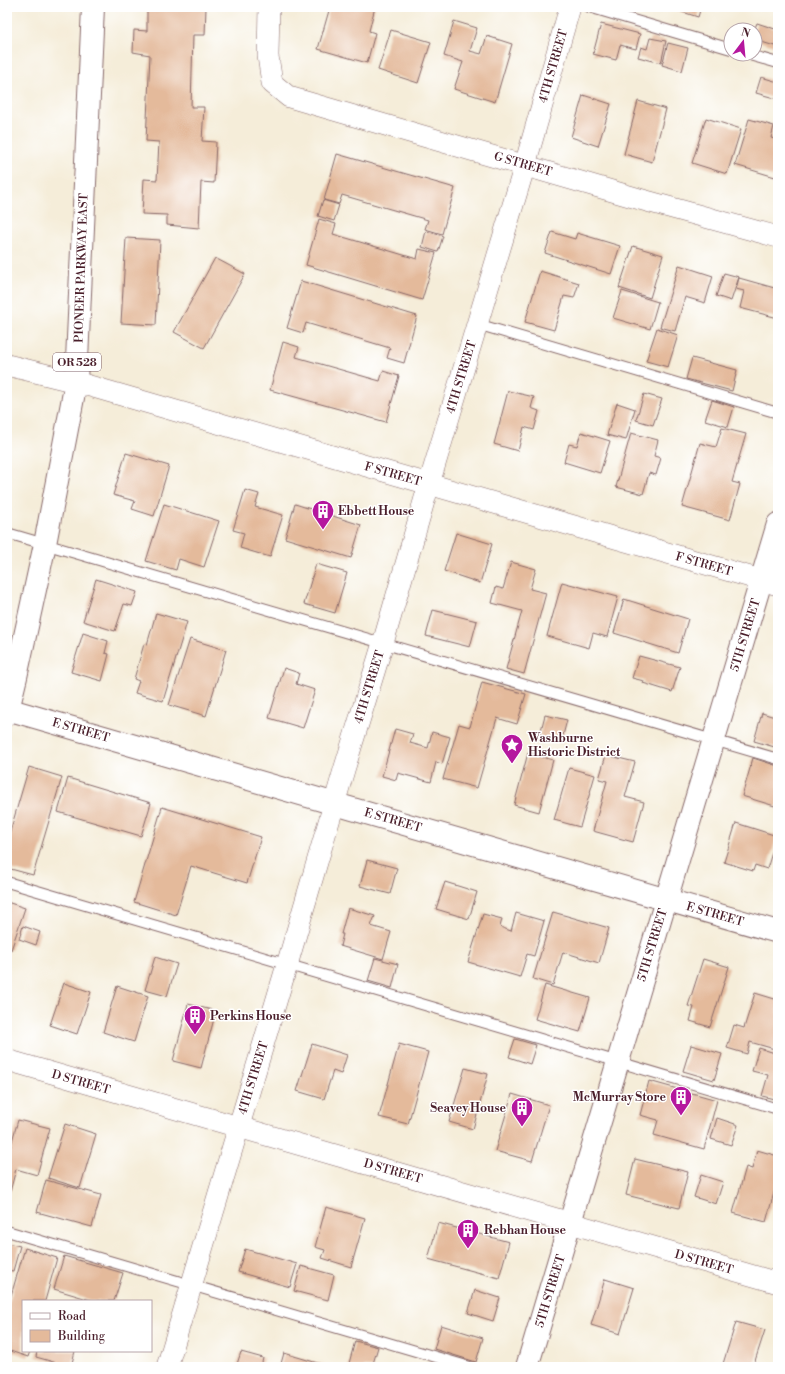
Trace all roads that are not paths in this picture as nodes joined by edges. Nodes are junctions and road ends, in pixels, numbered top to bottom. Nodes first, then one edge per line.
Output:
1 (93, 7) edge
2 (269, 7) edge
3 (570, 7) edge
4 (589, 7) edge
5 (723, 48) edge
6 (763, 59) edge
7 (778, 63) edge
8 (525, 165) junction
9 (778, 237) edge
10 (477, 324) junction
11 (7, 364) edge
12 (76, 382) junction
13 (778, 414) edge
14 (429, 484) junction
15 (778, 524) edge
16 (7, 532) edge
17 (45, 544) junction
18 (770, 583) edge
19 (383, 643) junction
20 (7, 711) edge
21 (713, 741) junction
22 (778, 759) edge
23 (334, 803) junction
24 (7, 882) edge
25 (666, 899) junction
26 (778, 932) edge
27 (287, 965) junction
28 (7, 1060) edge
29 (617, 1062) junction
30 (778, 1109) edge
31 (238, 1126) junction
32 (570, 1224) junction
33 (7, 1231) edge
34 (778, 1283) edge
35 (191, 1286) junction
36 (167, 1367) edge
37 (470, 1367) edge
38 (527, 1367) edge

1 - 12 street, PIONEER PARKWAY EAST / OR 528
2 - 8 street, G STREET
3 - 8 street, 4TH STREET
4 - 5 lane
6 - 7 lane
8 - 9 street, G STREET
8 - 10 street, 4TH STREET
10 - 13 lane
10 - 14 street, 4TH STREET
11 - 12 street, F STREET
12 - 14 street, F STREET
12 - 17 street, PIONEER PARKWAY EAST / OR 528
14 - 18 street, F STREET
14 - 19 street, 4TH STREET
15 - 18 street, 5TH STREET
16 - 17 lane
17 - 19 lane
17 - 20 street, PIONEER PARKWAY EAST / OR 528
18 - 21 street, 5TH STREET
19 - 21 lane
19 - 23 street, 4TH STREET
20 - 23 street, E STREET
21 - 22 lane
21 - 25 street, 5TH STREET
23 - 25 street, E STREET
23 - 27 street, 4TH STREET
24 - 27 lane
25 - 26 street, E STREET
25 - 29 street, 5TH STREET
27 - 29 lane
27 - 31 street, 4TH STREET
28 - 31 street, D STREET
29 - 30 lane
29 - 32 street, 5TH STREET
31 - 32 street, D STREET
31 - 35 street, 4TH STREET
32 - 34 street, D STREET
32 - 38 street, 5TH STREET
33 - 35 lane
35 - 36 street, 4TH STREET
35 - 37 lane

